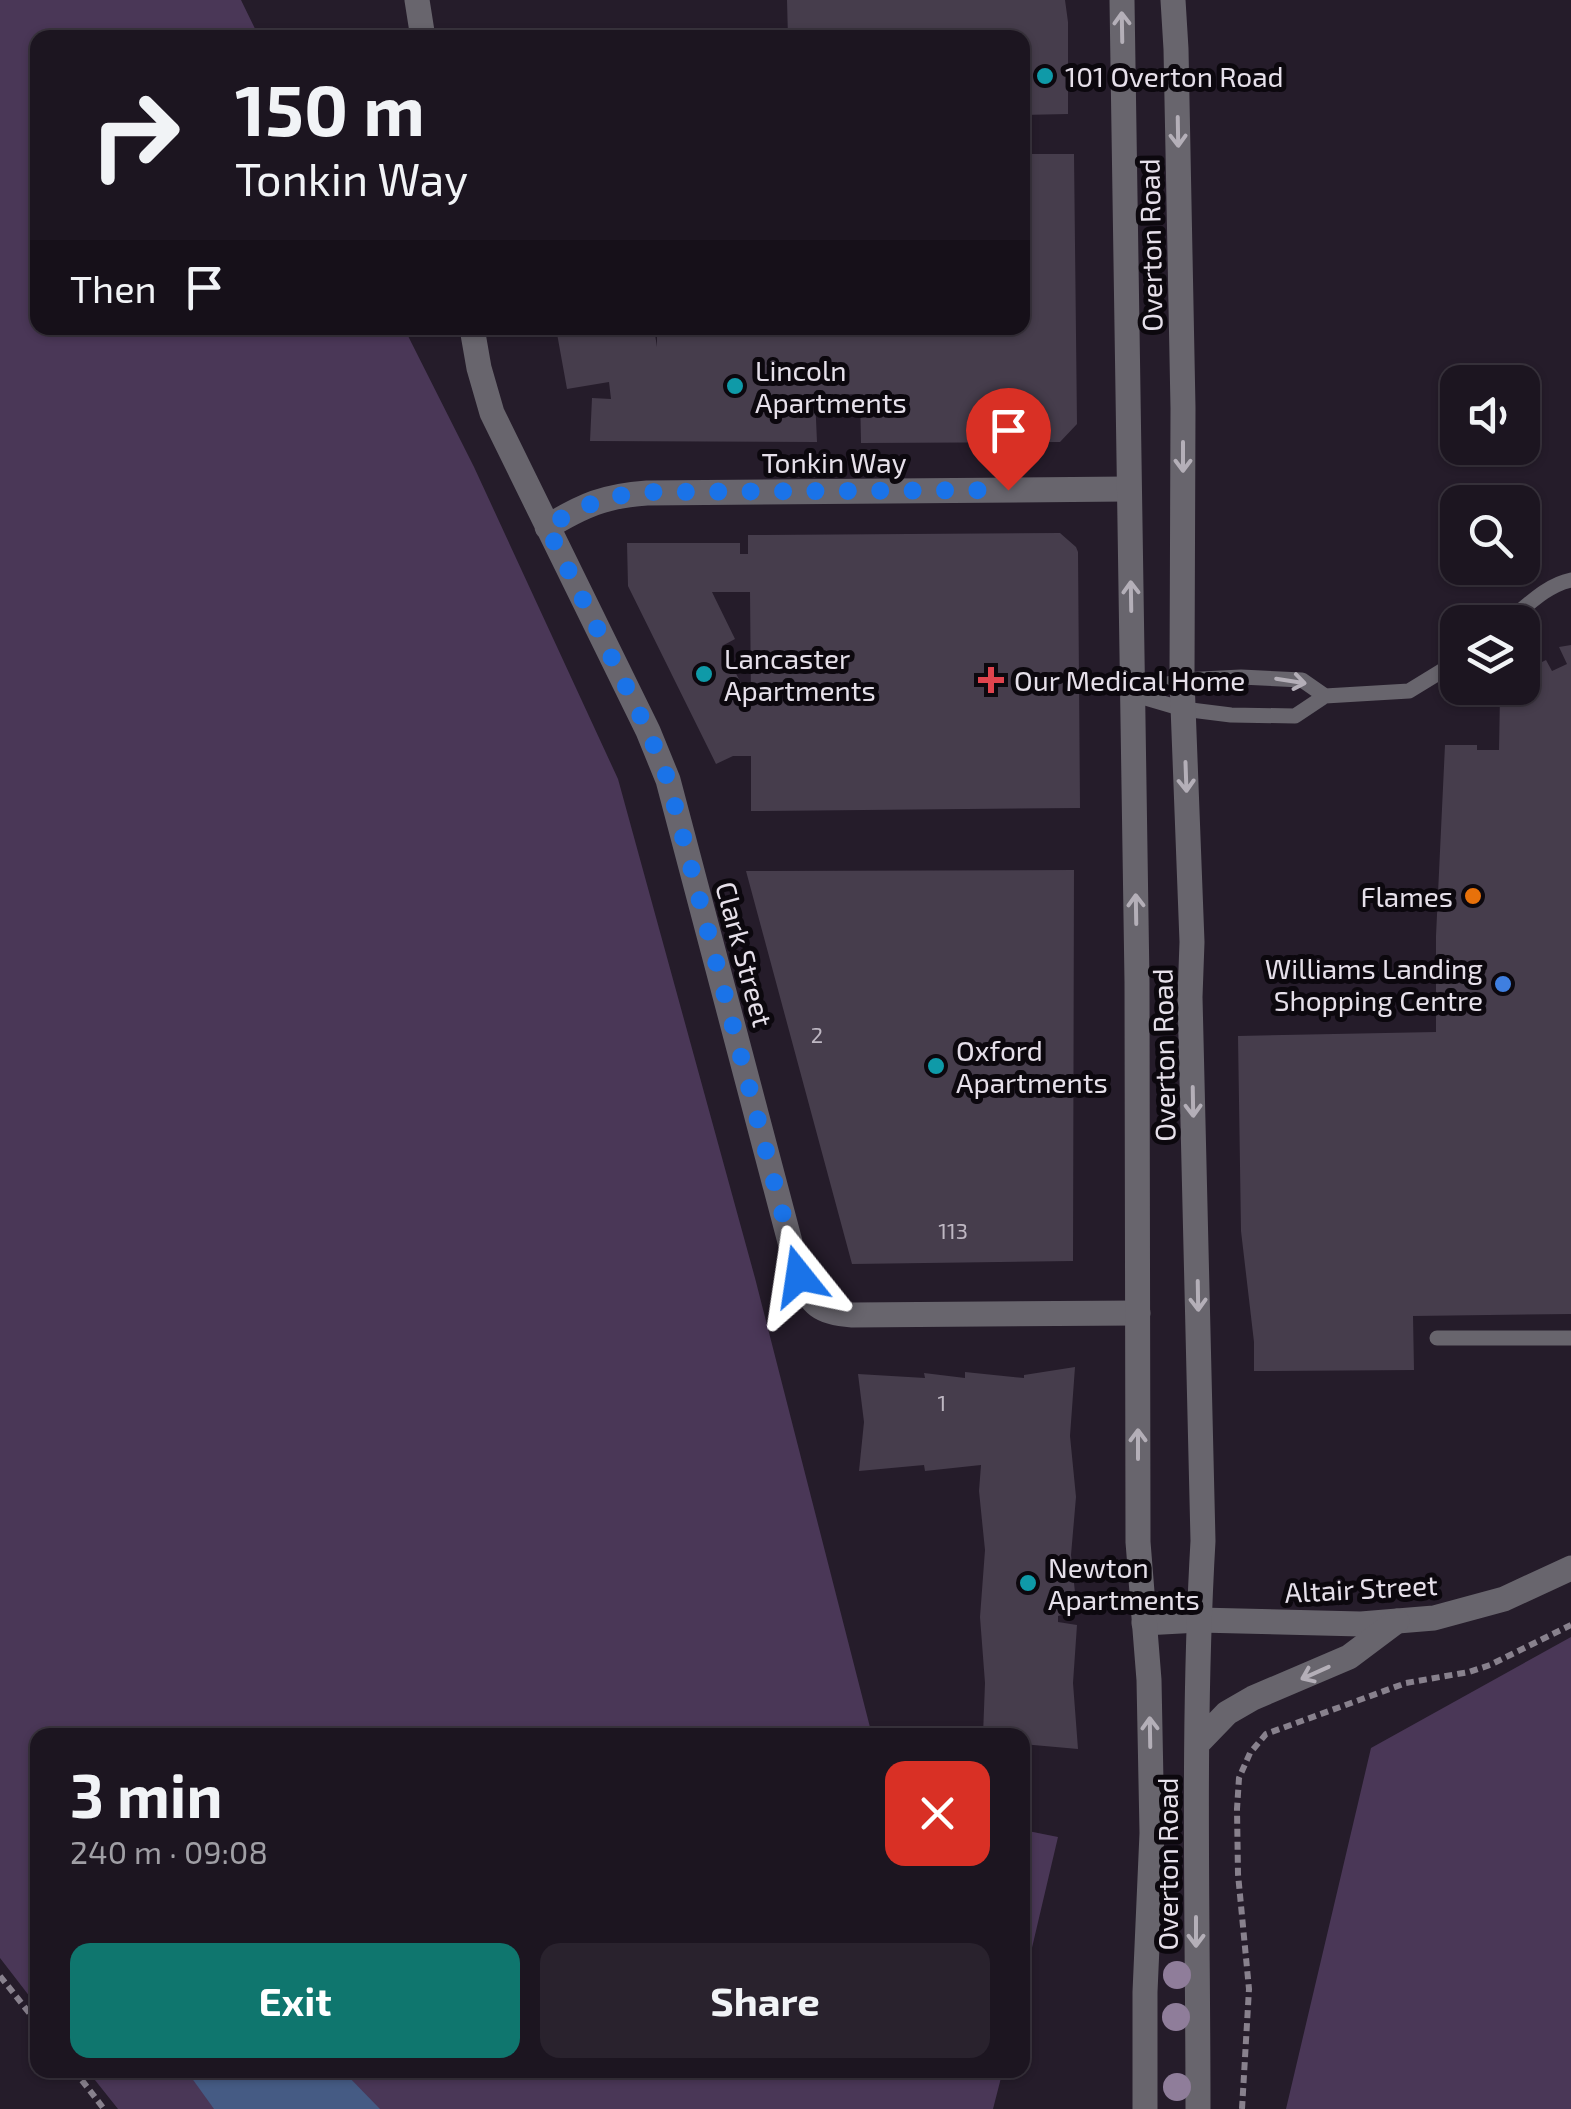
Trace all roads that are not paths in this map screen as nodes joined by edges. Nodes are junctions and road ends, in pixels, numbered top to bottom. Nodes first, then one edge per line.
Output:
1 (416, 0) edge
2 (1122, 0) edge
3 (1173, 0) edge
4 (422, 30) edge
5 (473, 335) edge
6 (1128, 489) junction
7 (547, 527) junction
8 (1571, 580) edge
9 (1529, 605) edge
10 (1440, 673) edge
11 (1182, 680) junction
12 (1132, 694) junction
13 (1325, 696) junction
14 (1183, 709) junction
15 (1138, 1313) junction
16 (1436, 1338) dead end
17 (1571, 1338) edge
18 (1571, 1568) edge
19 (1199, 1620) junction
20 (1397, 1622) junction
21 (1144, 1623) junction
22 (1198, 1743) junction
23 (1145, 2109) edge
24 (1198, 2109) edge

1 - 4 street
6 -> 2 street, Overton Road
3 -> 11 street, Overton Road
5 - 7 street, Clark Street
6 - 7 street, Tonkin Way
12 -> 6 street, Overton Road
7 - 15 street, Clark Street
8 - 9 lane
10 - 13 lane
11 - 12 lane
11 -> 13 lane
11 - 14 street, Overton Road
12 - 14 lane
15 -> 12 street, Overton Road
13 - 14 lane
14 -> 19 street, Overton Road
21 -> 15 street, Overton Road
16 - 17 lane
18 - 20 street, Altair Street
19 - 20 street, Altair Street
19 - 21 street, Altair Street
19 - 22 street, Overton Road
20 -> 22 street
23 -> 21 street, Overton Road
22 -> 24 street, Overton Road

